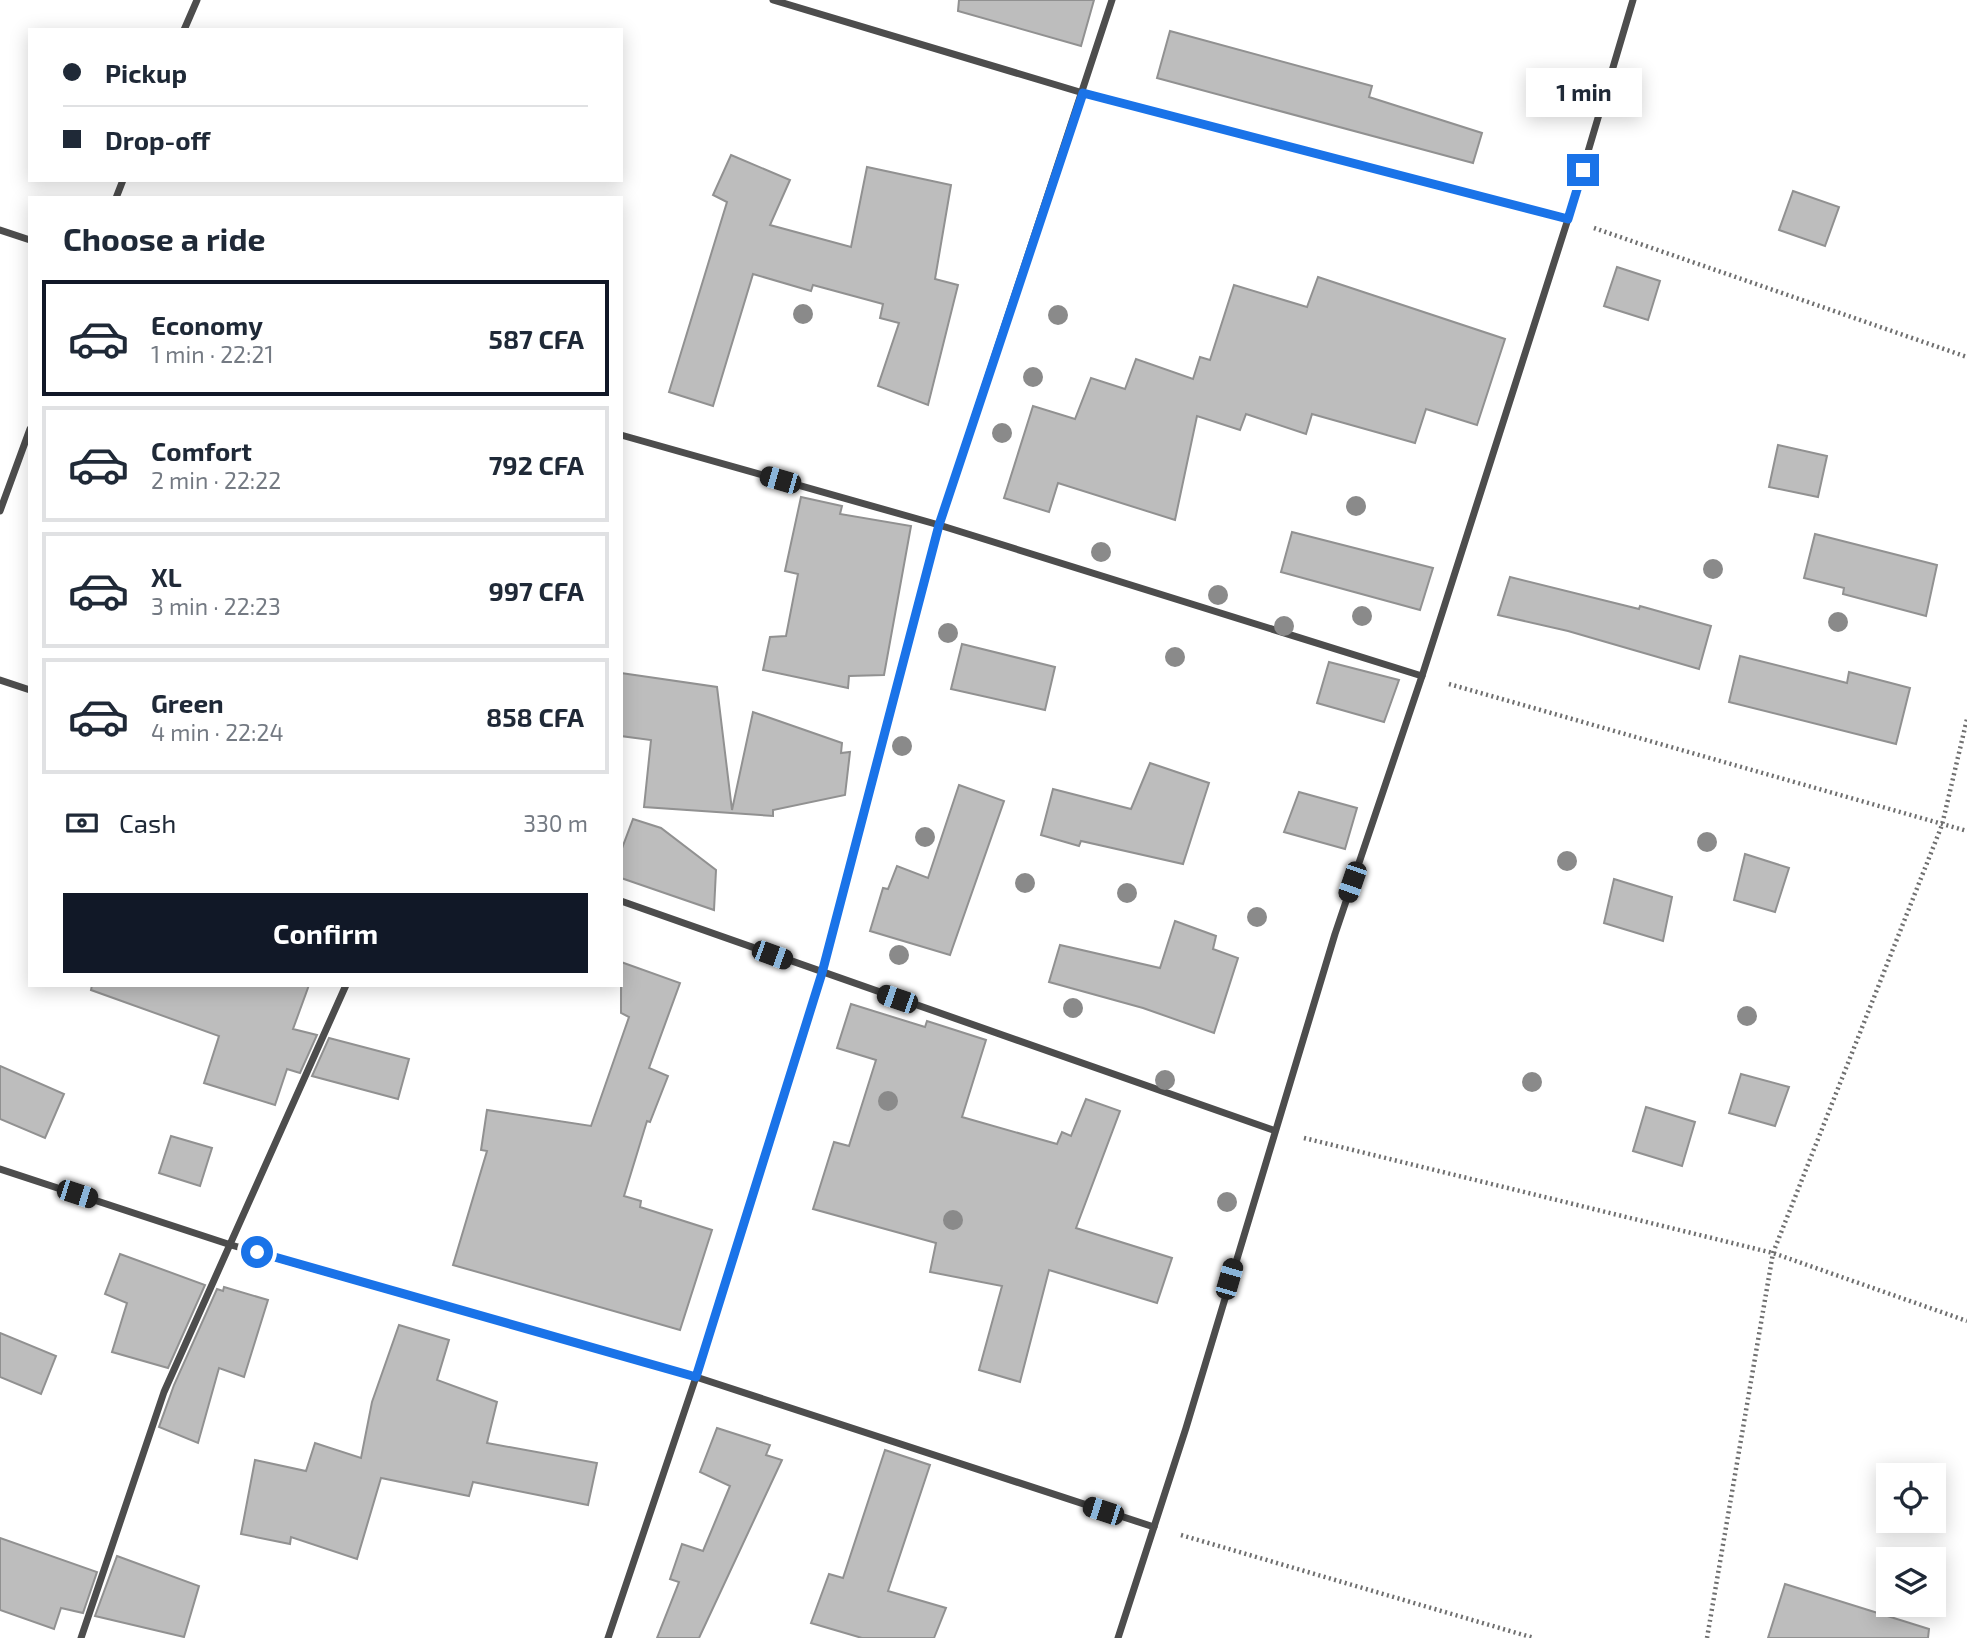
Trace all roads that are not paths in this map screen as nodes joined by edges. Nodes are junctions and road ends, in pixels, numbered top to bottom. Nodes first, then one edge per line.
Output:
1 (197, 0) edge
2 (773, 0) edge
3 (1112, 0) edge
4 (1633, 0) edge
5 (185, 28) edge
6 (1083, 93) junction
7 (1568, 219) junction
8 (0, 230) edge
9 (28, 239) edge
10 (28, 434) edge
11 (623, 436) edge
12 (0, 511) edge
13 (939, 525) junction
14 (1422, 676) junction
15 (0, 680) edge
16 (28, 689) edge
17 (623, 902) edge
18 (822, 973) junction
19 (345, 987) edge
20 (1273, 1130) junction
21 (0, 1168) edge
22 (232, 1245) junction
23 (696, 1377) junction
24 (1154, 1527) junction
25 (81, 1638) edge
26 (608, 1638) edge
27 (1118, 1638) edge

1 - 5 street
2 - 6 street
3 - 6 street
4 - 7 street
6 - 7 street
6 - 13 street
7 - 14 street
8 - 9 street
10 - 12 street
11 - 13 street
13 - 14 street
13 - 18 street
14 - 20 street
15 - 16 street
17 - 18 street
18 - 20 street
18 - 23 street
19 - 22 street
20 - 24 street
21 - 22 street
22 - 23 street
22 - 25 street
23 - 24 street
23 - 26 street
24 - 27 street

